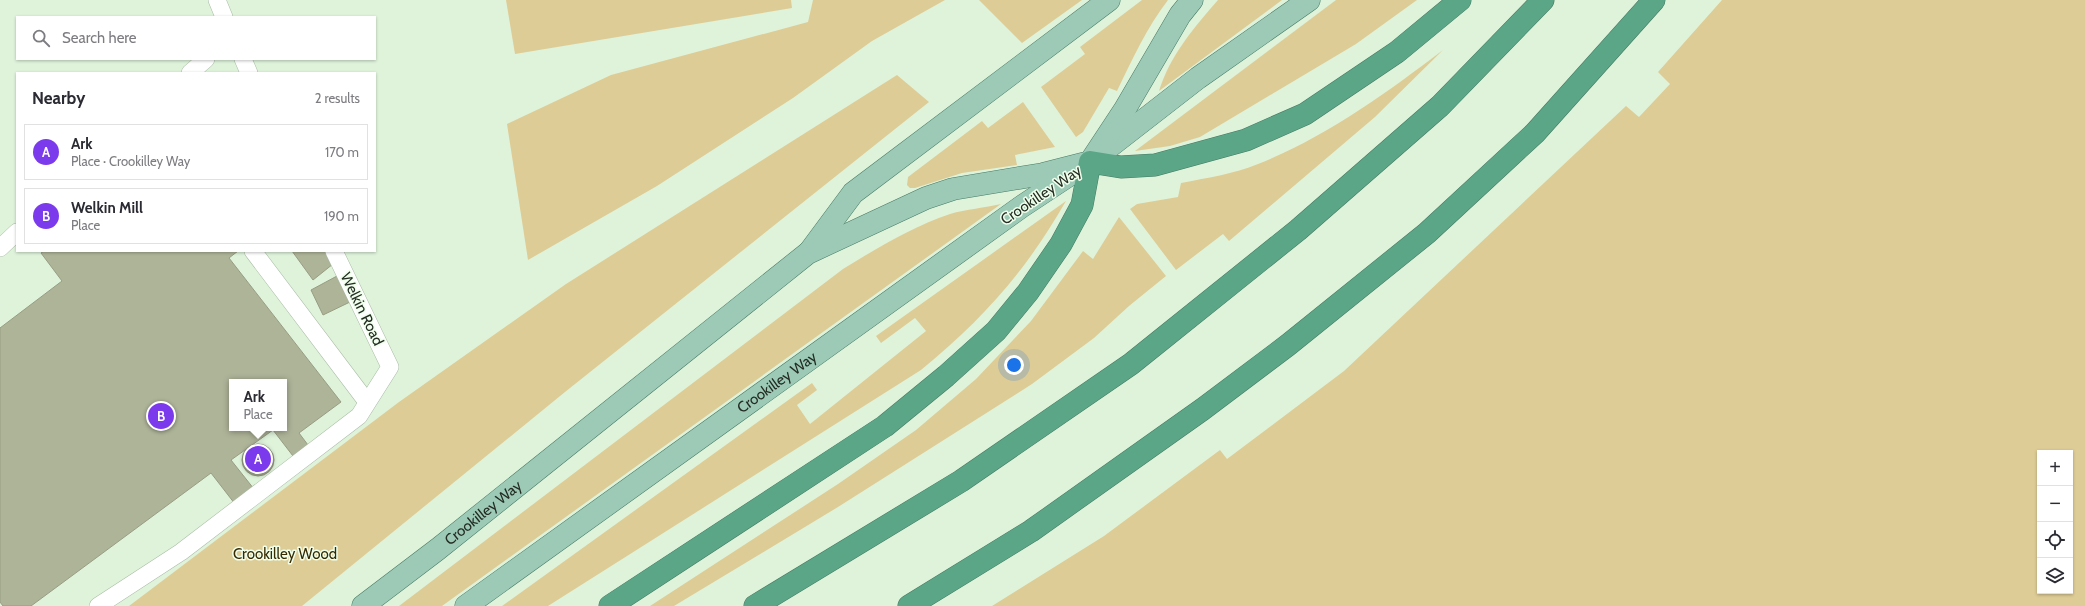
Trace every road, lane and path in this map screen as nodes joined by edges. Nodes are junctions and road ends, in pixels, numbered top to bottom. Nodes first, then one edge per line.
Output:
1 (1109, 0) edge
2 (1192, 0) edge
3 (1309, 0) edge
4 (1460, 0) edge
5 (1543, 0) edge
6 (1654, 0) edge
7 (205, 60) edge
8 (243, 60) edge
9 (191, 72) edge
10 (249, 72) edge
11 (1090, 162) junction
12 (16, 233) edge
13 (0, 248) edge
14 (254, 252) edge
15 (334, 252) edge
16 (808, 253) junction
17 (367, 402) junction
18 (98, 606) edge
19 (363, 606) edge
20 (466, 606) edge
21 (610, 606) edge
22 (755, 606) edge
23 (909, 606) edge

1 - 16 main road, Crookilley Way
2 - 11 main road, Crookilley Way
3 - 11 main road, Crookilley Way
4 - 11 highway
5 - 22 highway
6 - 23 highway
7 - 9 lane
8 - 10 lane
11 - 16 main road, Crookilley Way
11 - 20 main road, Crookilley Way
11 - 21 highway
12 - 13 lane
14 - 17 lane
15 - 17 lane, Welkin Road
16 - 19 main road, Crookilley Way
17 - 18 lane

